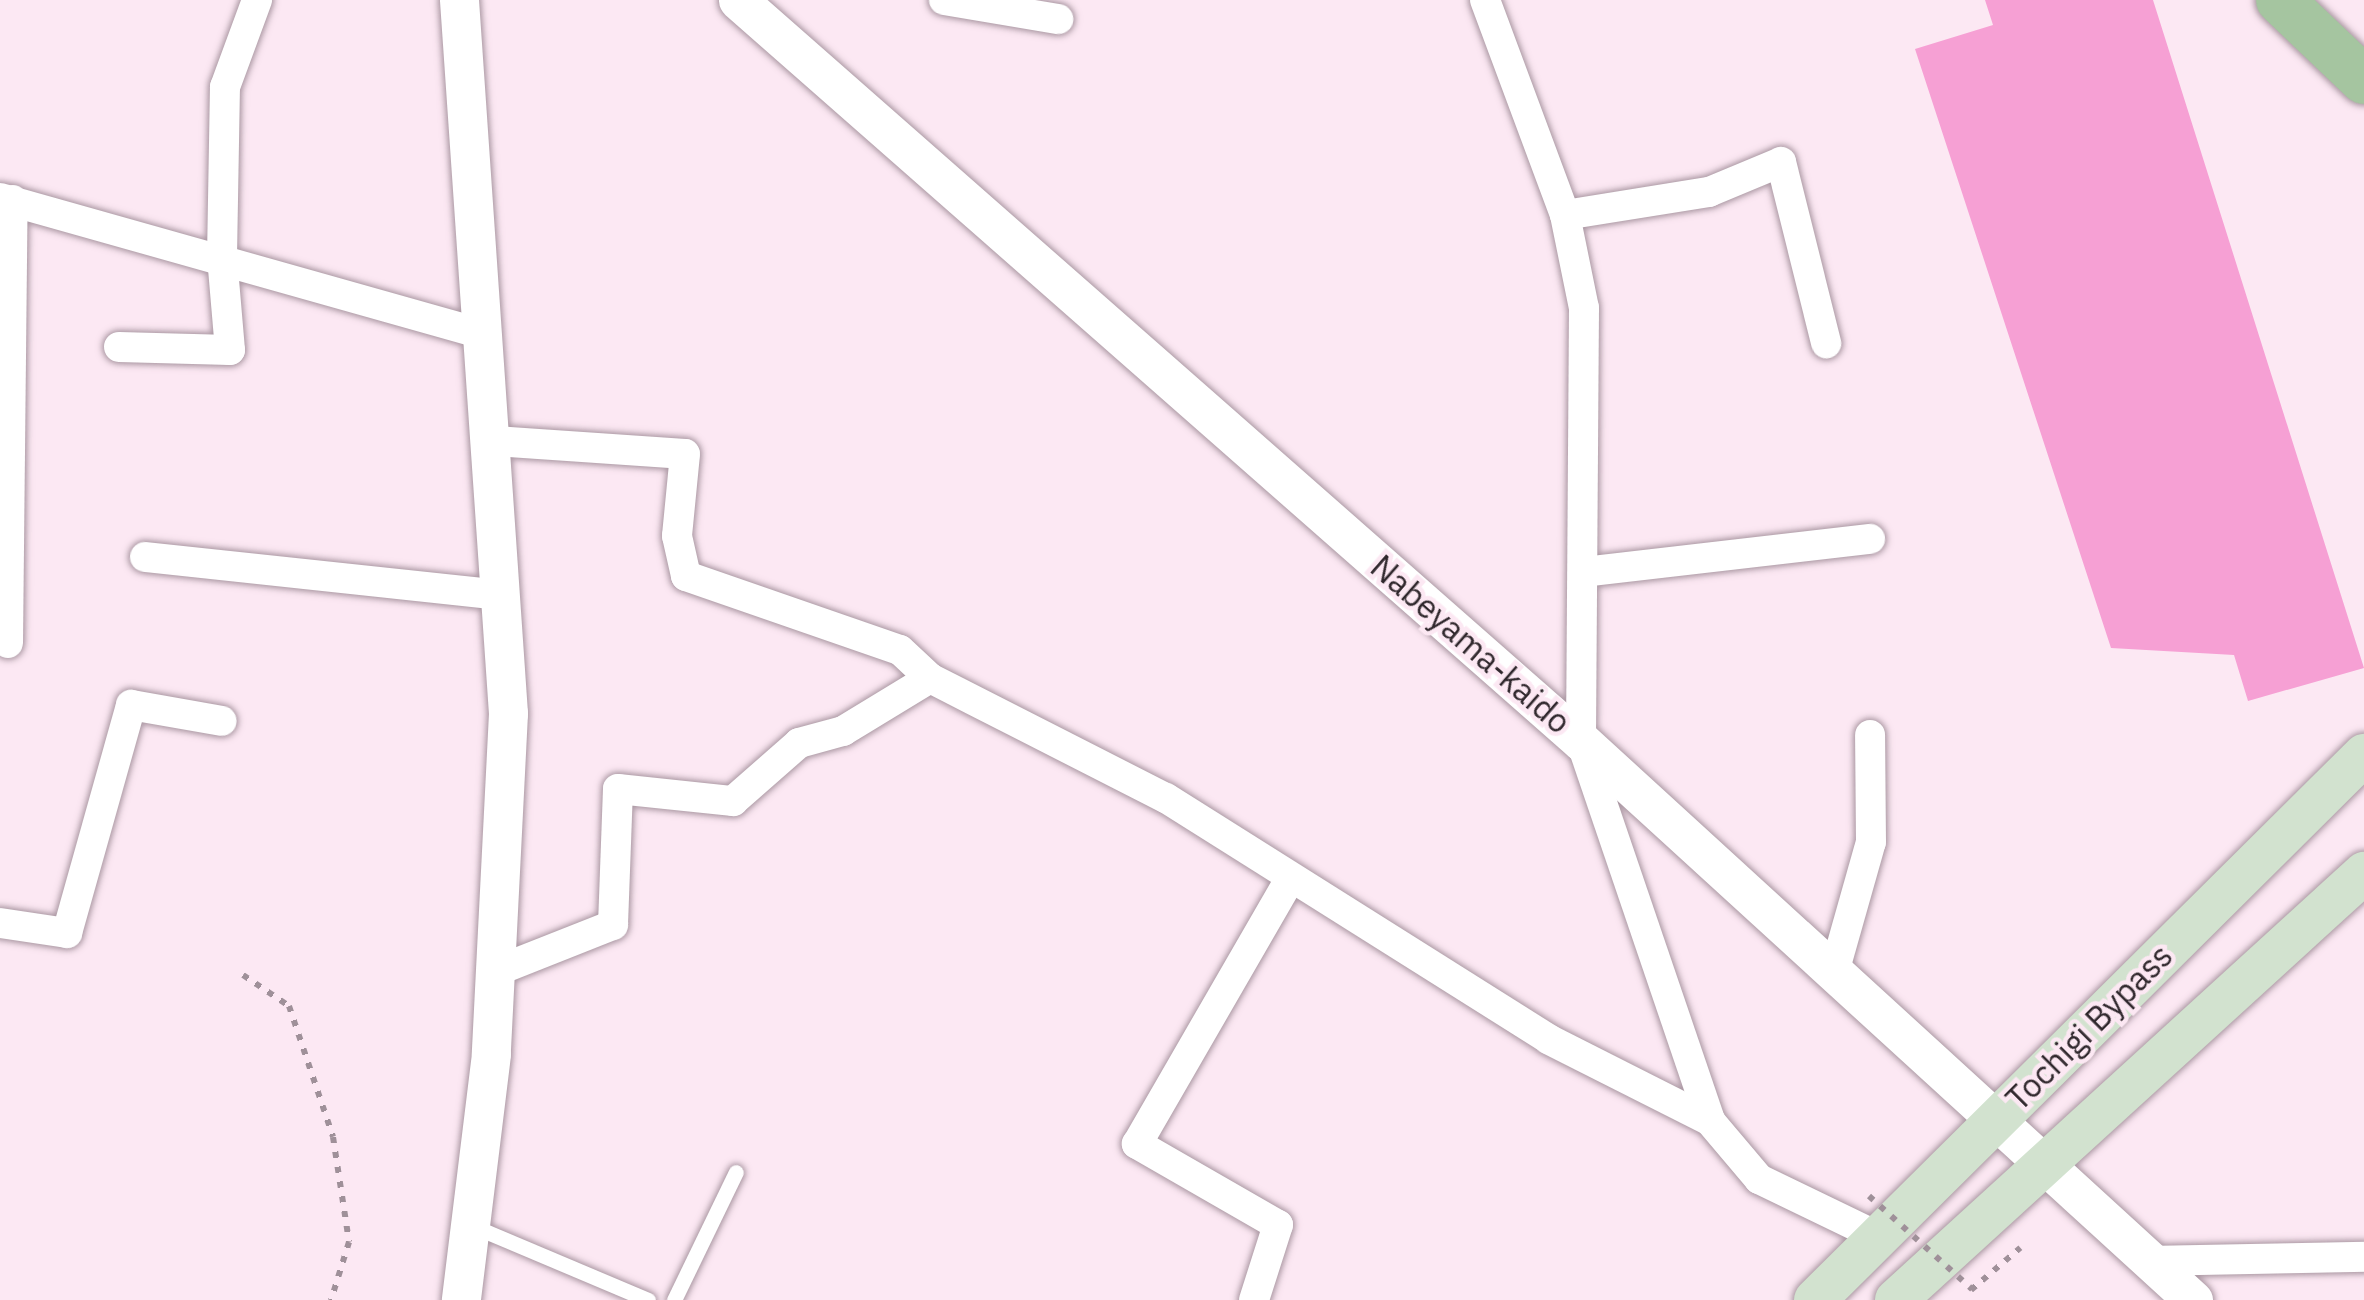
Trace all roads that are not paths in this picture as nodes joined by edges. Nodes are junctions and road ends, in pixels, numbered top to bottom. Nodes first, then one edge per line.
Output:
1 (257, 0) edge
2 (459, 0) edge
3 (738, 0) edge
4 (944, 0) edge
5 (1485, 0) edge
6 (2280, 0) edge
7 (1058, 19) dead end
8 (2364, 80) edge
9 (7, 199) edge
10 (1565, 215) junction
11 (222, 257) junction
12 (486, 335) junction
13 (1826, 343) dead end
14 (119, 346) dead end
15 (495, 441) junction
16 (1870, 539) dead end
17 (145, 557) dead end
18 (1584, 572) junction
19 (500, 595) junction
20 (8, 643) dead end
21 (930, 678) junction
22 (222, 721) dead end
23 (1870, 735) dead end
24 (1581, 741) junction
25 (2364, 755) edge
26 (2364, 873) edge
27 (1290, 879) junction
28 (0, 923) edge
29 (494, 972) junction
30 (1833, 976) junction
31 (2000, 1115) junction
32 (1710, 1121) junction
33 (2048, 1162) junction
34 (736, 1172) dead end
35 (1873, 1216) junction
36 (470, 1225) junction
37 (2364, 1257) edge
38 (2150, 1261) junction
39 (461, 1300) edge
40 (648, 1300) edge
41 (674, 1300) edge
42 (1254, 1300) edge
43 (1815, 1300) edge
44 (1896, 1300) edge
45 (2193, 1300) edge

1 - 11 street
2 - 12 street
3 - 24 street, Nabeyama-kaido
4 - 7 street
5 - 10 street
6 - 8 main road
9 - 11 street
9 - 20 street
10 - 13 street
10 - 18 street
11 - 12 street
11 - 14 street
12 - 15 street
15 - 19 street
15 - 21 street
16 - 18 street
17 - 19 street
18 - 24 street
19 - 29 street
21 - 27 street
21 - 29 street
22 - 28 street
23 - 30 street
24 - 30 street, Nabeyama-kaido
24 - 32 street
25 - 31 main road, Tochigi Bypass
26 - 33 main road, Tochigi Bypass
27 - 32 street
27 - 42 street
29 - 36 street
30 - 31 street, Nabeyama-kaido
31 - 33 street, Nabeyama-kaido
31 - 35 main road, Tochigi Bypass
32 - 35 street
33 - 38 street, Nabeyama-kaido
33 - 44 main road, Tochigi Bypass
34 - 41 lane
35 - 43 main road, Tochigi Bypass
36 - 39 street
36 - 40 lane
37 - 38 street
38 - 45 street, Nabeyama-kaido

